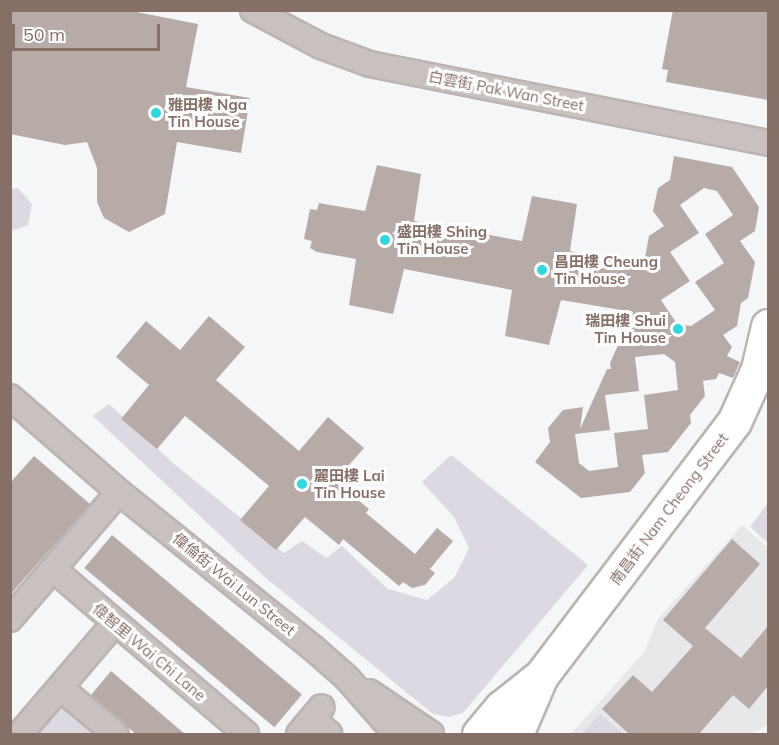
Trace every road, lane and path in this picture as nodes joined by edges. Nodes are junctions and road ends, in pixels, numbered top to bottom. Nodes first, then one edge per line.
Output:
1 (253, 10) edge
2 (768, 143) edge
3 (768, 326) edge
4 (15, 410) edge
5 (119, 492) junction
6 (53, 569) junction
7 (10, 619) edge
8 (114, 624) junction
9 (541, 676) junction
10 (347, 678) junction
11 (60, 687) junction
12 (20, 735) edge
13 (116, 735) edge
14 (246, 735) edge
15 (396, 735) edge
16 (431, 735) edge
17 (478, 735) edge
18 (516, 735) edge

1 - 2 street, 白雲街 Pak Wan Street
3 - 9 main road, 南昌街 Nam Cheong Street
4 - 5 street, 偉倫街 Wai Lun Street
5 - 6 street
5 - 10 street, 偉倫街 Wai Lun Street
6 - 7 street
6 - 8 street, 偉智里 Wai Chi Lane
8 - 11 street
8 - 14 street, 偉智里 Wai Chi Lane
9 - 17 main road, 南昌街 Nam Cheong Street
9 - 18 main road, 南昌街 Nam Cheong Street
10 - 15 street, 偉倫街 Wai Lun Street
10 - 16 street, 偉倫街 Wai Lun Street
11 - 12 street
11 - 13 street

